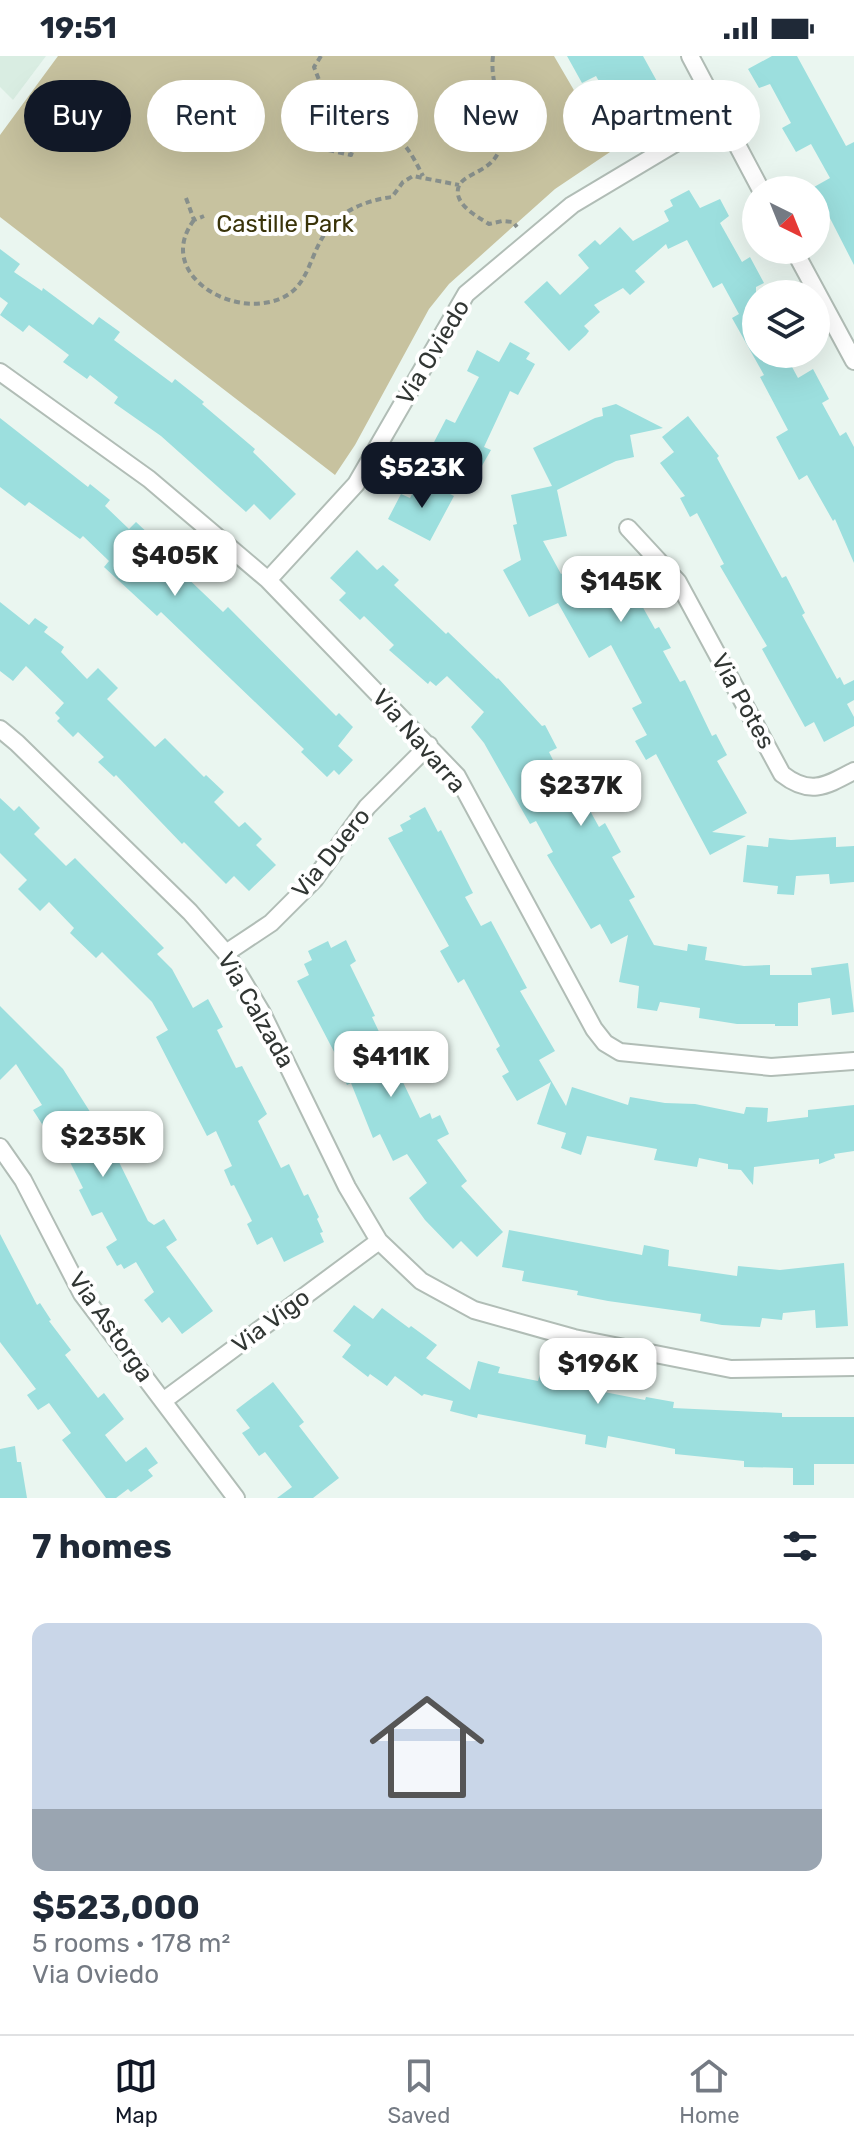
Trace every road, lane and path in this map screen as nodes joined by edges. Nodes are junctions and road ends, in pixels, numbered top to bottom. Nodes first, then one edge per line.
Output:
1 (321, 56) edge
2 (493, 56) edge
3 (690, 56) edge
4 (318, 80) edge
5 (702, 80) edge
6 (409, 152) edge
7 (661, 152) edge
8 (740, 152) edge
9 (423, 176) junction
10 (753, 176) edge
11 (459, 185) junction
12 (186, 198) dead end
13 (204, 216) dead end
14 (194, 220) junction
15 (530, 240) junction
16 (803, 264) edge
17 (847, 331) edge
18 (854, 361) edge
19 (0, 372) edge
20 (628, 528) dead end
21 (268, 580) junction
22 (0, 729) edge
23 (429, 745) junction
24 (854, 771) edge
25 (226, 953) junction
26 (854, 1061) edge
27 (0, 1147) edge
28 (379, 1241) junction
29 (854, 1367) edge
30 (163, 1401) junction
31 (236, 1498) edge

1 - 4 path
2 - 11 path
3 - 5 street
6 - 9 path
7 - 15 street, Via Oviedo
8 - 10 street
9 - 11 path
9 - 14 path
11 - 15 path
12 - 14 path
13 - 14 path
15 - 21 street, Via Oviedo
16 - 17 street
17 - 18 street
19 - 21 street, Via Navarra
20 - 24 street, Via Potes
21 - 23 street, Via Navarra
22 - 25 street, Via Calzada
23 - 25 street, Via Duero
23 - 26 street, Via Navarra
25 - 28 street, Via Calzada
27 - 30 street, Via Astorga
28 - 29 street, Via Calzada
28 - 30 street, Via Vigo
30 - 31 street, Via Astorga

